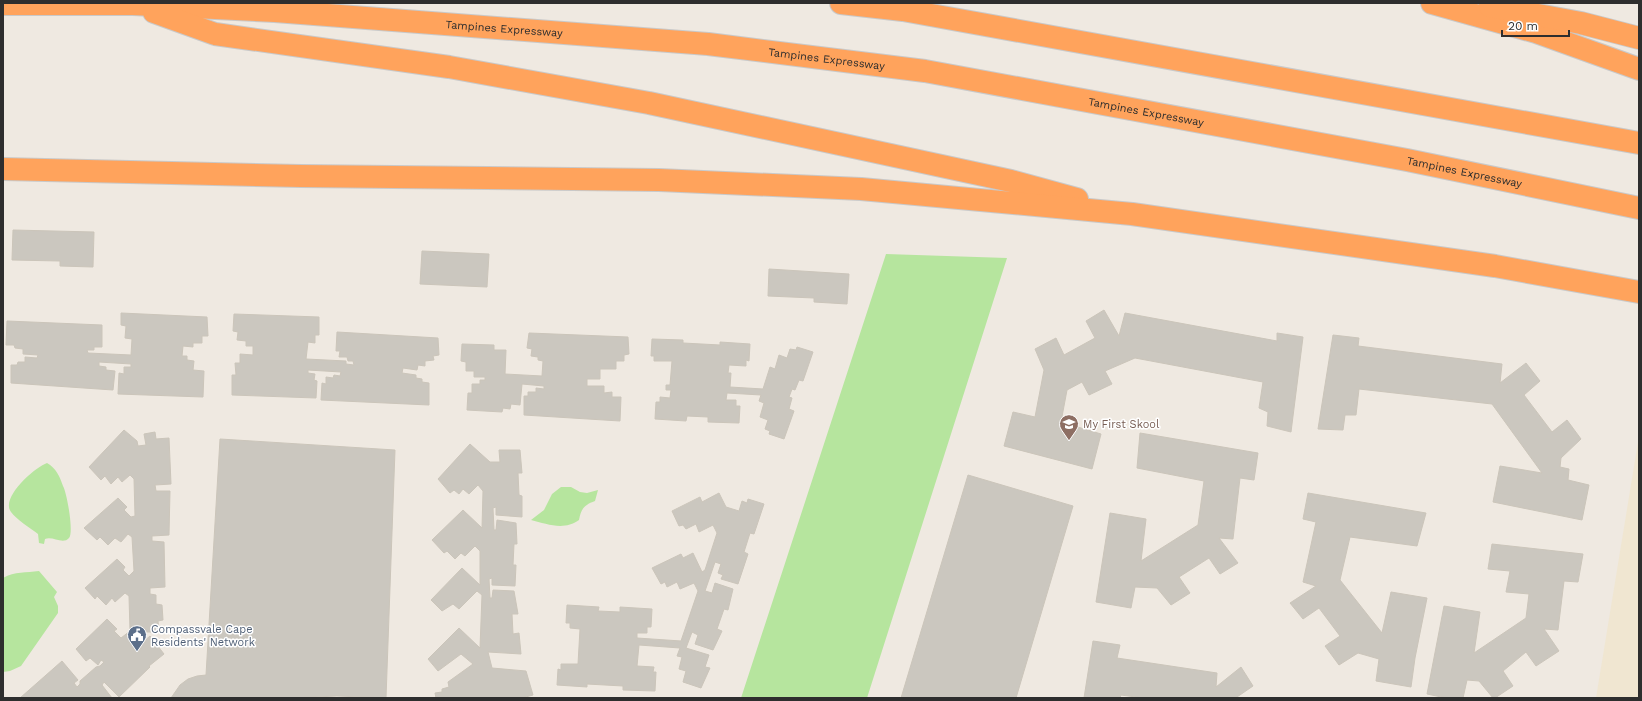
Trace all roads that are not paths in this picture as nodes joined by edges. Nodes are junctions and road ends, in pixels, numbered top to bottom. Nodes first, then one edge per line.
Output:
1 (841, 3) edge
2 (1432, 3) edge
3 (1473, 3) edge
4 (3, 4) edge
5 (133, 4) junction
6 (1639, 38) edge
7 (1639, 69) edge
8 (1639, 143) edge
9 (3, 169) edge
10 (1639, 208) edge
11 (1132, 214) junction
12 (1639, 292) edge

1 - 8 highway
2 - 7 highway
3 - 6 highway
4 - 5 highway, Tampines Expressway
5 - 10 highway, Tampines Expressway
5 - 11 highway
9 - 11 highway
11 - 12 highway

